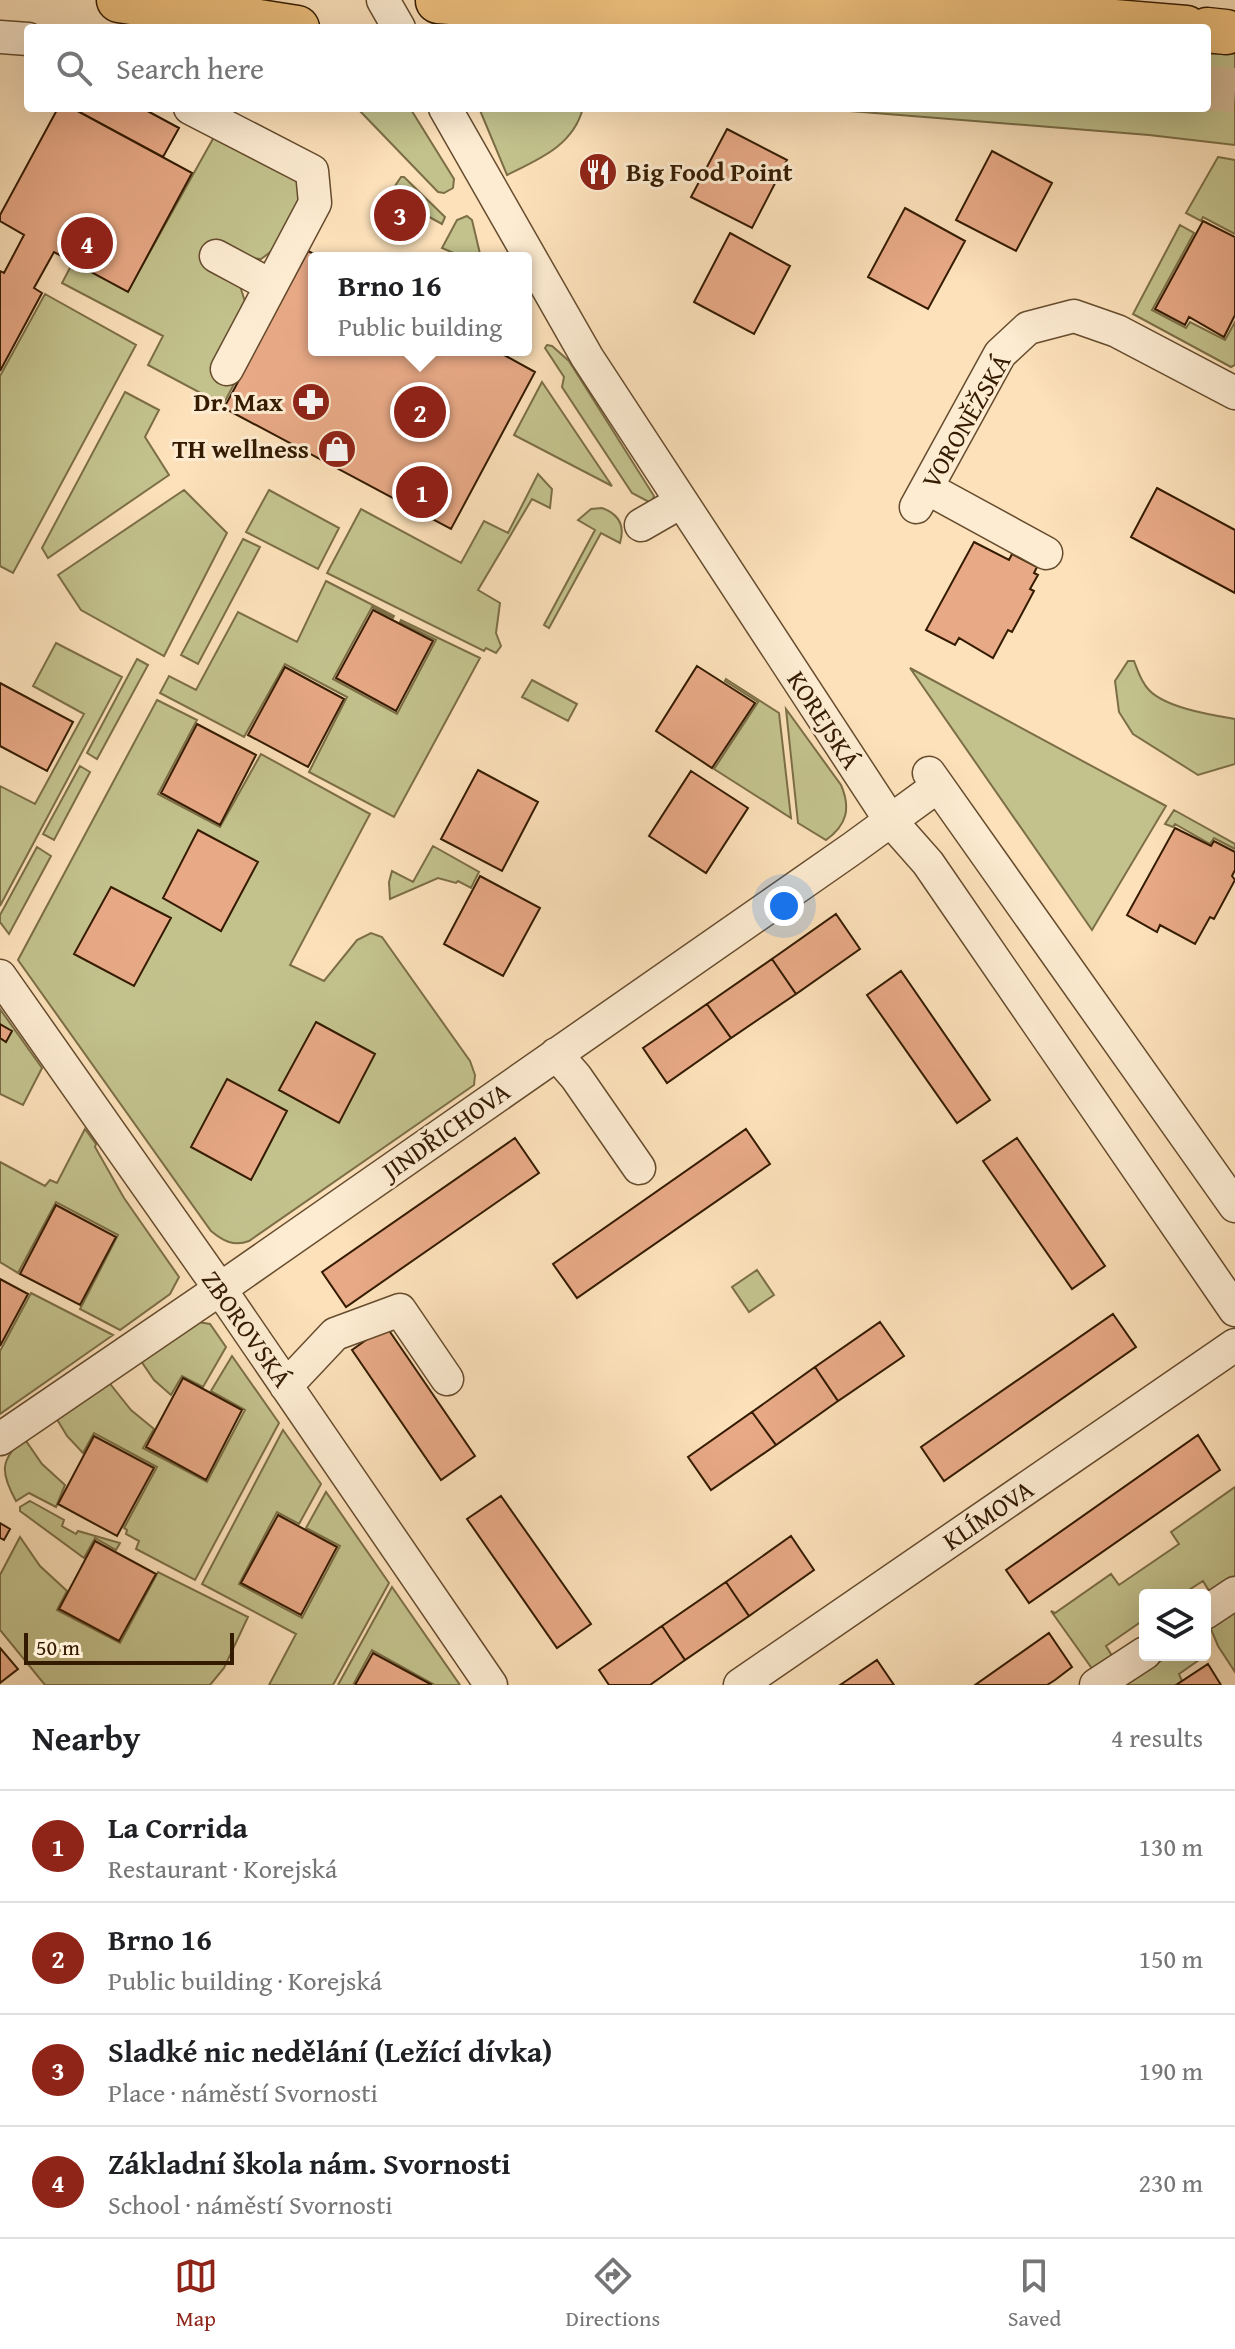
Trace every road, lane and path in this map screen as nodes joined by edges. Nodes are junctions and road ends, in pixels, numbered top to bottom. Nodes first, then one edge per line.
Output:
1 (119, 0) edge
2 (383, 0) edge
3 (847, 0) edge
4 (438, 1) edge
5 (948, 18) junction
6 (272, 24) edge
7 (397, 24) edge
8 (1137, 24) edge
9 (0, 37) edge
10 (24, 39) edge
11 (198, 112) edge
12 (447, 112) edge
13 (527, 252) edge
14 (216, 256) dead end
15 (532, 261) edge
16 (270, 285) junction
17 (227, 369) dead end
18 (1235, 393) edge
19 (681, 502) junction
20 (641, 525) dead end
21 (1046, 553) dead end
22 (890, 820) junction
23 (0, 976) edge
24 (556, 1054) junction
25 (639, 1168) dead end
26 (1235, 1206) edge
27 (220, 1289) junction
28 (1235, 1310) edge
29 (1235, 1345) edge
30 (447, 1379) dead end
31 (286, 1386) junction
32 (0, 1439) edge
33 (1235, 1593) edge
34 (1211, 1609) edge
35 (1139, 1657) edge
36 (491, 1685) edge
37 (740, 1685) edge
38 (1096, 1685) edge

1 - 6 highway
2 - 7 street
3 - 5 highway
4 - 5 highway
5 - 8 highway
9 - 10 street
11 - 16 street
12 - 13 street, KOREJSKÁ
14 - 16 street
15 - 19 street, KOREJSKÁ
16 - 17 street
18 - 21 street, VORONĚŽSKÁ
19 - 20 street
19 - 22 street, KOREJSKÁ
22 - 24 street, JINDŘICHOVA
22 - 26 street, JINDŘICHOVA
22 - 28 street, KOREJSKÁ
23 - 27 street, ZBOROVSKÁ
24 - 25 street
24 - 27 street, JINDŘICHOVA
27 - 31 street, ZBOROVSKÁ
27 - 32 street, JINDŘICHOVA
29 - 37 street, KLÍMOVA
30 - 31 street
31 - 36 street, ZBOROVSKÁ
33 - 34 street
35 - 38 street

